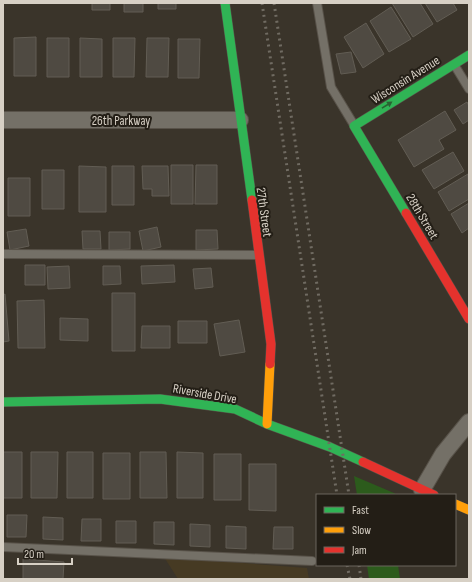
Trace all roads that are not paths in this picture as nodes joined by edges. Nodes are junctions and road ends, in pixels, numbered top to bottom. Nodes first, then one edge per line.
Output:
1 (225, 3) edge
2 (317, 3) edge
3 (469, 55) edge
4 (454, 64) junction
5 (469, 89) edge
6 (3, 120) edge
7 (240, 120) junction
8 (354, 126) junction
9 (3, 254) edge
10 (258, 255) junction
11 (469, 319) edge
12 (3, 402) edge
13 (469, 422) edge
14 (267, 424) junction
15 (428, 492) edge
16 (456, 504) edge
17 (469, 510) edge
18 (3, 548) edge
19 (312, 561) dead end

1 - 7 street, 27th Street
2 - 8 lane
3 - 4 street, Wisconsin Avenue
4 - 5 lane
8 -> 4 street, Wisconsin Avenue
6 - 7 street, 26th Parkway
7 - 10 street, 27th Street
8 - 11 street, 28th Street
9 - 10 lane
10 - 14 street, 27th Street
12 - 14 street, Riverside Drive
13 - 15 street
14 - 15 street, Riverside Drive
16 - 17 street
18 - 19 lane

